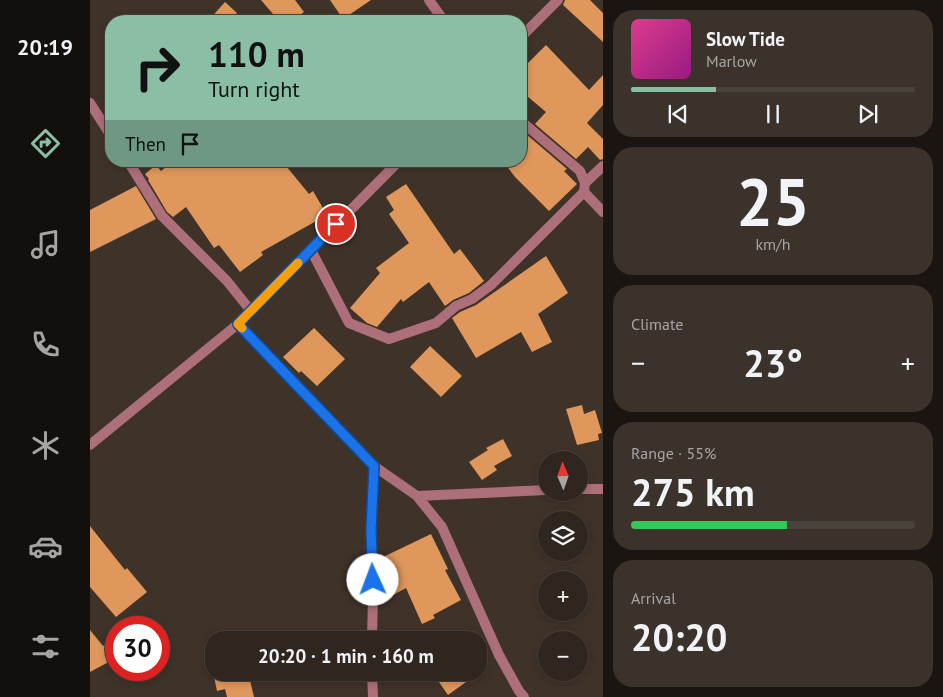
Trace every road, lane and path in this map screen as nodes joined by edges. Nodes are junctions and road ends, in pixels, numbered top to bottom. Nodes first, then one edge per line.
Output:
1 (429, 0) edge
2 (558, 0) edge
3 (440, 15) edge
4 (527, 31) edge
5 (90, 102) edge
6 (105, 126) edge
7 (527, 126) edge
8 (603, 166) edge
9 (132, 167) edge
10 (393, 167) edge
11 (585, 188) junction
12 (603, 212) edge
13 (311, 250) junction
14 (250, 311) junction
15 (238, 324) junction
16 (90, 445) edge
17 (374, 466) junction
18 (588, 489) edge
19 (603, 489) edge
20 (538, 490) edge
21 (417, 496) junction
22 (372, 631) edge
23 (372, 681) edge
24 (373, 697) edge
25 (524, 697) edge

1 - 3 street
2 - 4 street
5 - 6 street
7 - 11 street
8 - 11 street
9 - 14 street
10 - 13 street
11 - 12 street
11 - 13 street
13 - 14 street
14 - 15 street
15 - 16 street
15 - 17 street
17 - 21 street
17 - 22 street
18 - 19 street
20 - 21 street
21 - 25 street
23 - 24 street

